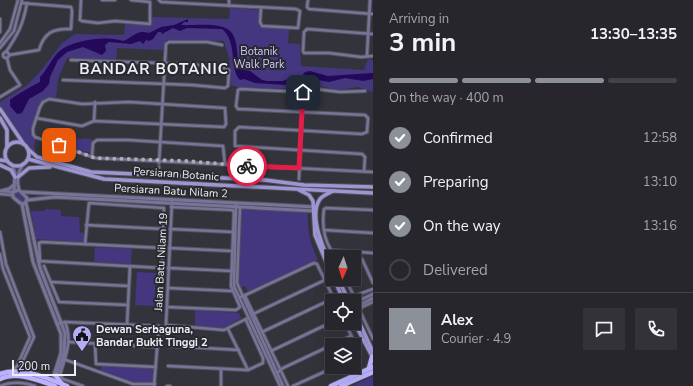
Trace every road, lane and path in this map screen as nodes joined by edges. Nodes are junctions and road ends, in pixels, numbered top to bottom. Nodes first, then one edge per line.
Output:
1 (18, 0) edge
2 (81, 0) edge
3 (102, 0) edge
4 (115, 0) edge
5 (131, 0) edge
6 (159, 0) edge
7 (229, 0) edge
8 (308, 0) edge
9 (370, 0) edge
10 (22, 2) edge
11 (26, 4) junction
12 (229, 6) junction
13 (261, 8) junction
14 (369, 14) junction
15 (373, 14) edge
16 (0, 19) edge
17 (0, 32) edge
18 (368, 33) junction
19 (373, 34) edge
20 (0, 42) edge
21 (222, 45) dead end
22 (0, 48) edge
23 (6, 52) junction
24 (9, 55) junction
25 (367, 55) junction
26 (3, 56) junction
27 (373, 56) edge
28 (0, 58) edge
29 (7, 58) junction
30 (71, 60) dead end
31 (164, 63) junction
32 (63, 80) dead end
33 (163, 84) junction
34 (365, 91) dead end
35 (303, 92) junction
36 (0, 97) edge
37 (95, 102) junction
38 (162, 104) junction
39 (0, 109) edge
40 (302, 111) junction
41 (0, 118) edge
42 (36, 118) junction
43 (94, 121) junction
44 (161, 123) junction
45 (301, 130) junction
46 (160, 142) junction
47 (23, 143) junction
48 (6, 148) junction
49 (28, 149) junction
50 (300, 149) junction
51 (0, 153) edge
52 (92, 156) junction
53 (0, 160) edge
54 (28, 160) junction
55 (8, 161) junction
56 (159, 161) junction
57 (23, 164) junction
58 (225, 164) junction
59 (0, 165) edge
60 (12, 165) junction
61 (59, 167) junction
62 (299, 168) junction
63 (364, 171) junction
64 (372, 172) edge
65 (148, 175) junction
66 (167, 176) junction
67 (195, 176) junction
68 (17, 177) junction
69 (299, 179) junction
70 (260, 180) junction
71 (293, 184) junction
72 (304, 184) junction
73 (14, 185) junction
74 (195, 185) junction
75 (373, 187) edge
76 (259, 188) junction
77 (297, 189) junction
78 (334, 190) junction
79 (21, 191) junction
80 (0, 192) edge
81 (13, 193) junction
82 (373, 193) edge
83 (81, 197) junction
84 (26, 202) junction
85 (172, 203) junction
86 (238, 205) junction
87 (315, 209) junction
88 (373, 210) edge
89 (86, 225) junction
90 (164, 229) junction
91 (170, 229) junction
92 (323, 230) junction
93 (0, 232) edge
94 (233, 232) junction
95 (373, 233) edge
96 (85, 244) junction
97 (163, 248) junction
98 (169, 248) junction
99 (232, 251) junction
100 (325, 252) edge
101 (373, 253) edge
102 (0, 254) edge
103 (361, 259) edge
104 (3, 261) junction
105 (39, 262) junction
106 (44, 266) dead end
107 (130, 266) junction
108 (168, 268) junction
109 (234, 271) junction
110 (368, 273) junction
111 (373, 273) edge
112 (325, 280) joint
113 (52, 282) junction
114 (373, 283) edge
115 (129, 286) junction
116 (349, 286) edge
117 (168, 288) junction
118 (373, 289) edge
119 (232, 291) junction
120 (373, 294) edge
121 (242, 297) junction
122 (373, 298) edge
123 (361, 300) edge
124 (373, 302) edge
125 (325, 304) edge
126 (361, 304) edge
127 (128, 305) junction
128 (167, 307) junction
129 (254, 314) junction
130 (247, 319) junction
131 (61, 323) junction
132 (127, 325) junction
133 (325, 325) edge
134 (361, 328) edge
135 (228, 329) junction
136 (257, 329) junction
137 (348, 330) edge
138 (358, 330) edge
139 (262, 332) junction
140 (351, 336) joint
141 (257, 337) junction
142 (373, 338) edge
143 (68, 342) junction
144 (95, 344) junction
145 (169, 346) dead end
146 (157, 347) junction
147 (239, 350) junction
148 (271, 351) junction
149 (373, 356) edge
150 (66, 360) junction
151 (269, 362) junction
152 (168, 366) dead end
153 (156, 368) junction
154 (221, 369) junction
155 (276, 369) junction
156 (281, 369) junction
157 (248, 370) junction
158 (372, 370) edge
159 (10, 371) junction
160 (325, 372) edge
161 (23, 373) junction
162 (0, 374) edge
163 (278, 374) junction
164 (55, 375) junction
165 (44, 378) junction
166 (0, 379) edge
167 (53, 384) edge
168 (65, 385) edge
169 (155, 385) edge
170 (0, 386) edge
171 (35, 386) edge
172 (83, 386) edge
173 (167, 386) edge
174 (170, 386) edge
175 (221, 386) edge
176 (280, 386) edge
177 (283, 386) edge
178 (288, 386) edge
179 (293, 386) edge
180 (331, 386) edge
181 (341, 386) edge

1 - 20 street
2 - 5 street
3 - 4 street
6 - 12 street
7 - 12 street
8 - 14 street
9 - 14 street
10 - 11 street
10 - 22 street
11 - 23 street
11 - 24 street
12 - 13 street
13 - 13 street
14 - 15 street
14 - 18 street
16 - 17 street
18 - 19 street
18 - 25 street
18 - 25 street
21 - 31 street
23 - 24 street
23 - 26 street
24 - 29 street
25 - 27 street
26 - 28 street
26 - 29 street
29 - 36 street
30 - 31 street
31 - 33 street
31 - 33 street
32 - 33 street
33 - 38 street
34 - 35 street
35 - 40 street
35 - 40 street
37 - 38 street
37 - 42 street
37 - 43 street
38 - 44 street
38 - 44 street
39 - 47 main road
40 - 45 street
40 - 45 street
41 - 48 main road
42 - 43 street
42 - 52 street
43 - 44 street
44 - 46 street
45 - 50 street
45 - 50 street
46 - 52 street
46 - 56 street
46 - 58 street
47 - 48 main road
47 - 49 main road
48 - 51 main road
48 - 55 main road
49 - 54 main road
49 - 65 main road, Persiaran Botanic
50 - 62 street
50 - 63 street
52 - 56 street
53 - 55 main road
54 - 57 main road
54 - 61 main road, Persiaran Botanic
55 - 60 main road
56 - 58 street
57 - 60 main road
57 - 68 street
58 - 62 street
59 - 68 main road
60 - 68 street
61 - 68 main road
61 - 74 main road, Persiaran Botanic
62 - 63 street
62 - 69 street
63 - 64 street
65 - 66 main road, Persiaran Botanic
65 - 66 street
66 - 67 main road, Persiaran Botanic
67 - 70 main road, Persiaran Botanic
67 - 74 main road
68 - 73 street
68 - 79 street
69 - 71 street
69 - 72 street
70 - 71 main road, Persiaran Botanic
70 - 76 main road
71 - 72 main road, Persiaran Botanic
72 - 75 main road, Persiaran Botanic
73 - 80 street
73 - 81 street
74 - 76 main road, Persiaran Botanic
76 - 77 main road, Persiaran Botanic
77 - 78 main road, Persiaran Botanic
77 - 87 main road
78 - 82 main road, Persiaran Botanic
78 - 87 main road
79 - 81 street, Persiaran Batu Nilam 2
79 - 83 street, Persiaran Batu Nilam 2
79 - 84 street
80 - 81 street
81 - 84 street
83 - 84 street, Persiaran Batu Nilam 2
83 - 85 street, Persiaran Batu Nilam 2
84 - 105 street
84 - 131 street
85 - 86 street, Persiaran Batu Nilam 2
85 - 91 street, Jalan Batu Nilam 19
85 - 94 street
86 - 87 street, Persiaran Batu Nilam 2
86 - 109 street
87 - 100 main road
88 - 92 street
89 - 90 street
89 - 90 street
89 - 96 street
90 - 97 street
91 - 94 street
91 - 98 street, Jalan Batu Nilam 19
92 - 95 street
92 - 101 street
93 - 104 street
94 - 99 street
96 - 97 street
96 - 105 street
97 - 107 street
98 - 99 street
98 - 108 street, Jalan Batu Nilam 19
99 - 109 street
102 - 104 street
103 - 110 street
104 - 159 street
104 - 161 street
105 - 107 street
105 - 131 street
106 - 113 street
107 - 115 street
108 - 109 street
108 - 117 street, Jalan Batu Nilam 19
109 - 119 street
109 - 121 street
110 - 111 street
110 - 114 street
112 - 121 street
112 - 129 street
113 - 115 street
113 - 127 street
115 - 127 street
116 - 118 street
117 - 119 street
117 - 128 street, Jalan Batu Nilam 19
119 - 128 street
120 - 123 street
121 - 129 street
121 - 130 street
121 - 136 street
122 - 126 street
124 - 142 street
125 - 139 street
127 - 132 street
128 - 135 street, Jalan Batu Nilam 19
129 - 139 street
130 - 135 street
130 - 141 street
130 - 157 street
131 - 132 street
131 - 143 street
131 - 164 street
132 - 146 street
133 - 148 street
134 - 149 main road
135 - 147 street
136 - 141 street
136 - 155 street
137 - 140 street
138 - 149 main road
139 - 148 street
140 - 156 street
141 - 151 street
143 - 144 street
143 - 150 street
144 - 146 street
144 - 153 street
145 - 147 street
146 - 153 street
147 - 157 street
148 - 156 street
149 - 158 main road
150 - 169 street
150 - 172 street
151 - 163 street
151 - 176 street
152 - 154 street
153 - 169 street
154 - 157 street
154 - 175 street
155 - 156 street
155 - 163 street
156 - 163 street
156 - 178 street
158 - 180 main road
158 - 181 main road
159 - 161 main road
159 - 162 main road
160 - 179 street
161 - 165 main road
163 - 177 street
164 - 165 main road
164 - 167 street
164 - 168 main road
165 - 167 main road
166 - 167 main road
167 - 168 main road
170 - 171 street
173 - 174 street

